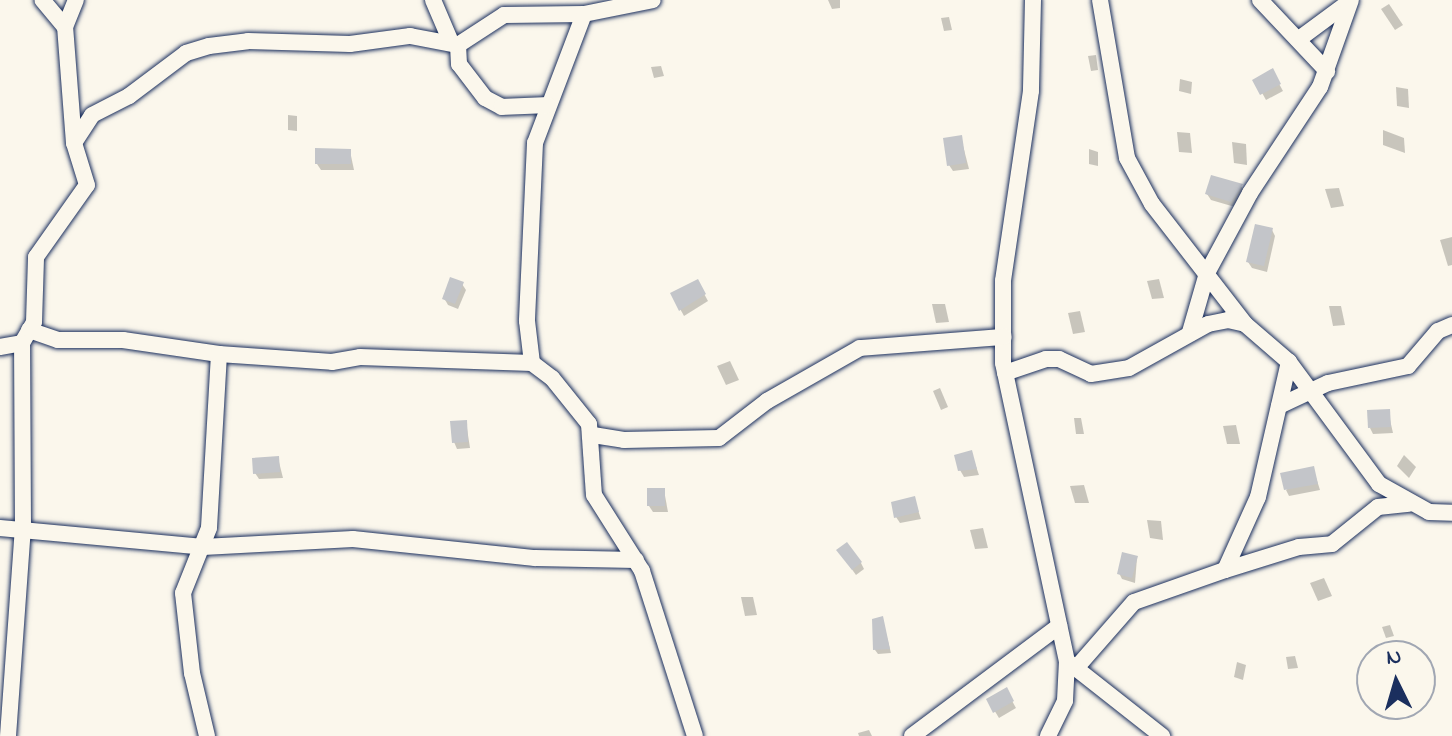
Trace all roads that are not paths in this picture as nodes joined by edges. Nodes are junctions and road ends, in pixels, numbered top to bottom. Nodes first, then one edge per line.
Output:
1 (42, 0) edge
2 (76, 0) edge
3 (433, 0) edge
4 (653, 0) edge
5 (1033, 0) edge
6 (1100, 0) edge
7 (1260, 0) edge
8 (1350, 1) edge
9 (584, 14) junction
10 (65, 27) junction
11 (1299, 39) junction
12 (455, 43) junction
13 (1327, 71) junction
14 (547, 105) junction
15 (74, 143) junction
16 (1207, 273) junction
17 (1245, 324) junction
18 (1452, 325) edge
19 (1190, 332) junction
20 (26, 336) junction
21 (1004, 337) junction
22 (0, 347) edge
23 (219, 354) junction
24 (1289, 362) junction
25 (532, 363) junction
26 (1005, 373) junction
27 (1314, 394) junction
28 (1279, 406) junction
29 (593, 435) junction
30 (1410, 504) junction
31 (1452, 513) edge
32 (23, 527) junction
33 (0, 528) edge
34 (203, 547) junction
35 (636, 560) junction
36 (1225, 570) junction
37 (1059, 626) junction
38 (1072, 664) junction
39 (205, 734) edge
40 (8, 736) edge
41 (695, 736) edge
42 (912, 736) edge
43 (1048, 736) edge
44 (1162, 736) edge

1 - 10 street
2 - 10 street
3 - 12 street
4 - 9 street
5 - 21 street
6 - 16 street
7 - 11 street
8 - 11 street
8 - 13 street
9 - 12 street
9 - 14 street
10 - 15 street
11 - 13 street
12 - 14 street
12 - 15 street
13 - 16 street
14 - 25 street
15 - 20 street
16 - 17 street
16 - 19 street
17 - 19 street
17 - 24 street
18 - 27 street
19 - 26 street
20 - 22 street
20 - 23 street
20 - 32 street
21 - 26 street
21 - 29 street
23 - 25 street
23 - 34 street
24 - 27 street
24 - 28 street
25 - 29 street
26 - 37 street
27 - 28 street
27 - 30 street
28 - 36 street
29 - 35 street
30 - 31 street
30 - 36 street
32 - 33 street
32 - 34 street
32 - 40 street
34 - 35 street
34 - 39 street
35 - 41 street
36 - 38 street
37 - 38 street
37 - 42 street
38 - 43 street
38 - 44 street

